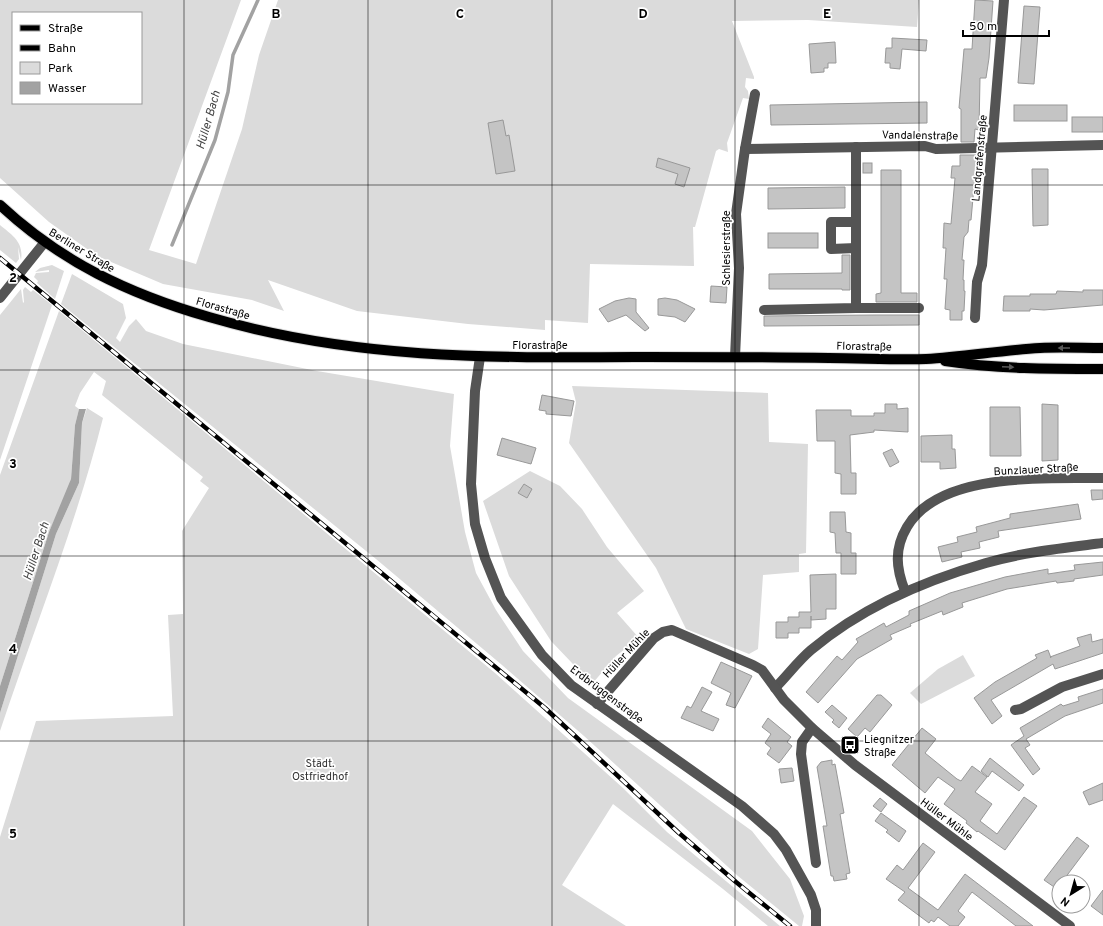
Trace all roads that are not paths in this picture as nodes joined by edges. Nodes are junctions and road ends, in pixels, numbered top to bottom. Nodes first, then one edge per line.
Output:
1 (1004, 0) edge
2 (755, 94) dead end
3 (1103, 145) edge
4 (856, 147) junction
5 (992, 148) junction
6 (745, 150) junction
7 (0, 205) edge
8 (856, 222) junction
9 (44, 243) junction
10 (856, 248) junction
11 (0, 298) edge
12 (159, 301) joint
13 (856, 308) junction
14 (919, 308) dead end
15 (764, 310) dead end
16 (975, 318) dead end
17 (1103, 348) edge
18 (480, 357) junction
19 (735, 357) junction
20 (927, 359) junction
21 (1103, 369) edge
22 (1103, 478) edge
23 (1103, 543) edge
24 (905, 591) junction
25 (1103, 674) edge
26 (775, 688) junction
27 (597, 704) junction
28 (1015, 710) dead end
29 (812, 728) junction
30 (816, 863) dead end
31 (816, 926) edge
32 (1070, 926) edge

1 - 5 street, Landgrafenstraße
2 - 6 street, Schlesierstraße
3 - 5 street, Vandalenstraße
4 - 5 street, Vandalenstraße
4 - 6 street, Vandalenstraße
4 - 8 street
5 - 16 street, Landgrafenstraße
6 - 19 street, Schlesierstraße
7 - 9 main road, Berliner Straße
8 - 10 street
8 - 10 street
9 - 11 street
9 - 12 main road, Berliner Straße
10 - 13 street
12 - 18 main road, Florastraße
13 - 14 street
13 - 15 street
17 -> 20 main road, Florastraße
18 - 19 main road, Florastraße
18 - 27 street, Erdbrüggenstraße
19 - 20 main road, Florastraße
20 -> 21 main road, Florastraße
22 - 24 street, Bunzlauer Straße
23 - 24 street
24 - 26 street
25 - 28 street
26 - 27 street, Hüller Mühle
26 - 29 street, Hüller Mühle
27 - 31 street, Erdbrüggenstraße
29 - 30 street
29 - 32 street, Hüller Mühle

